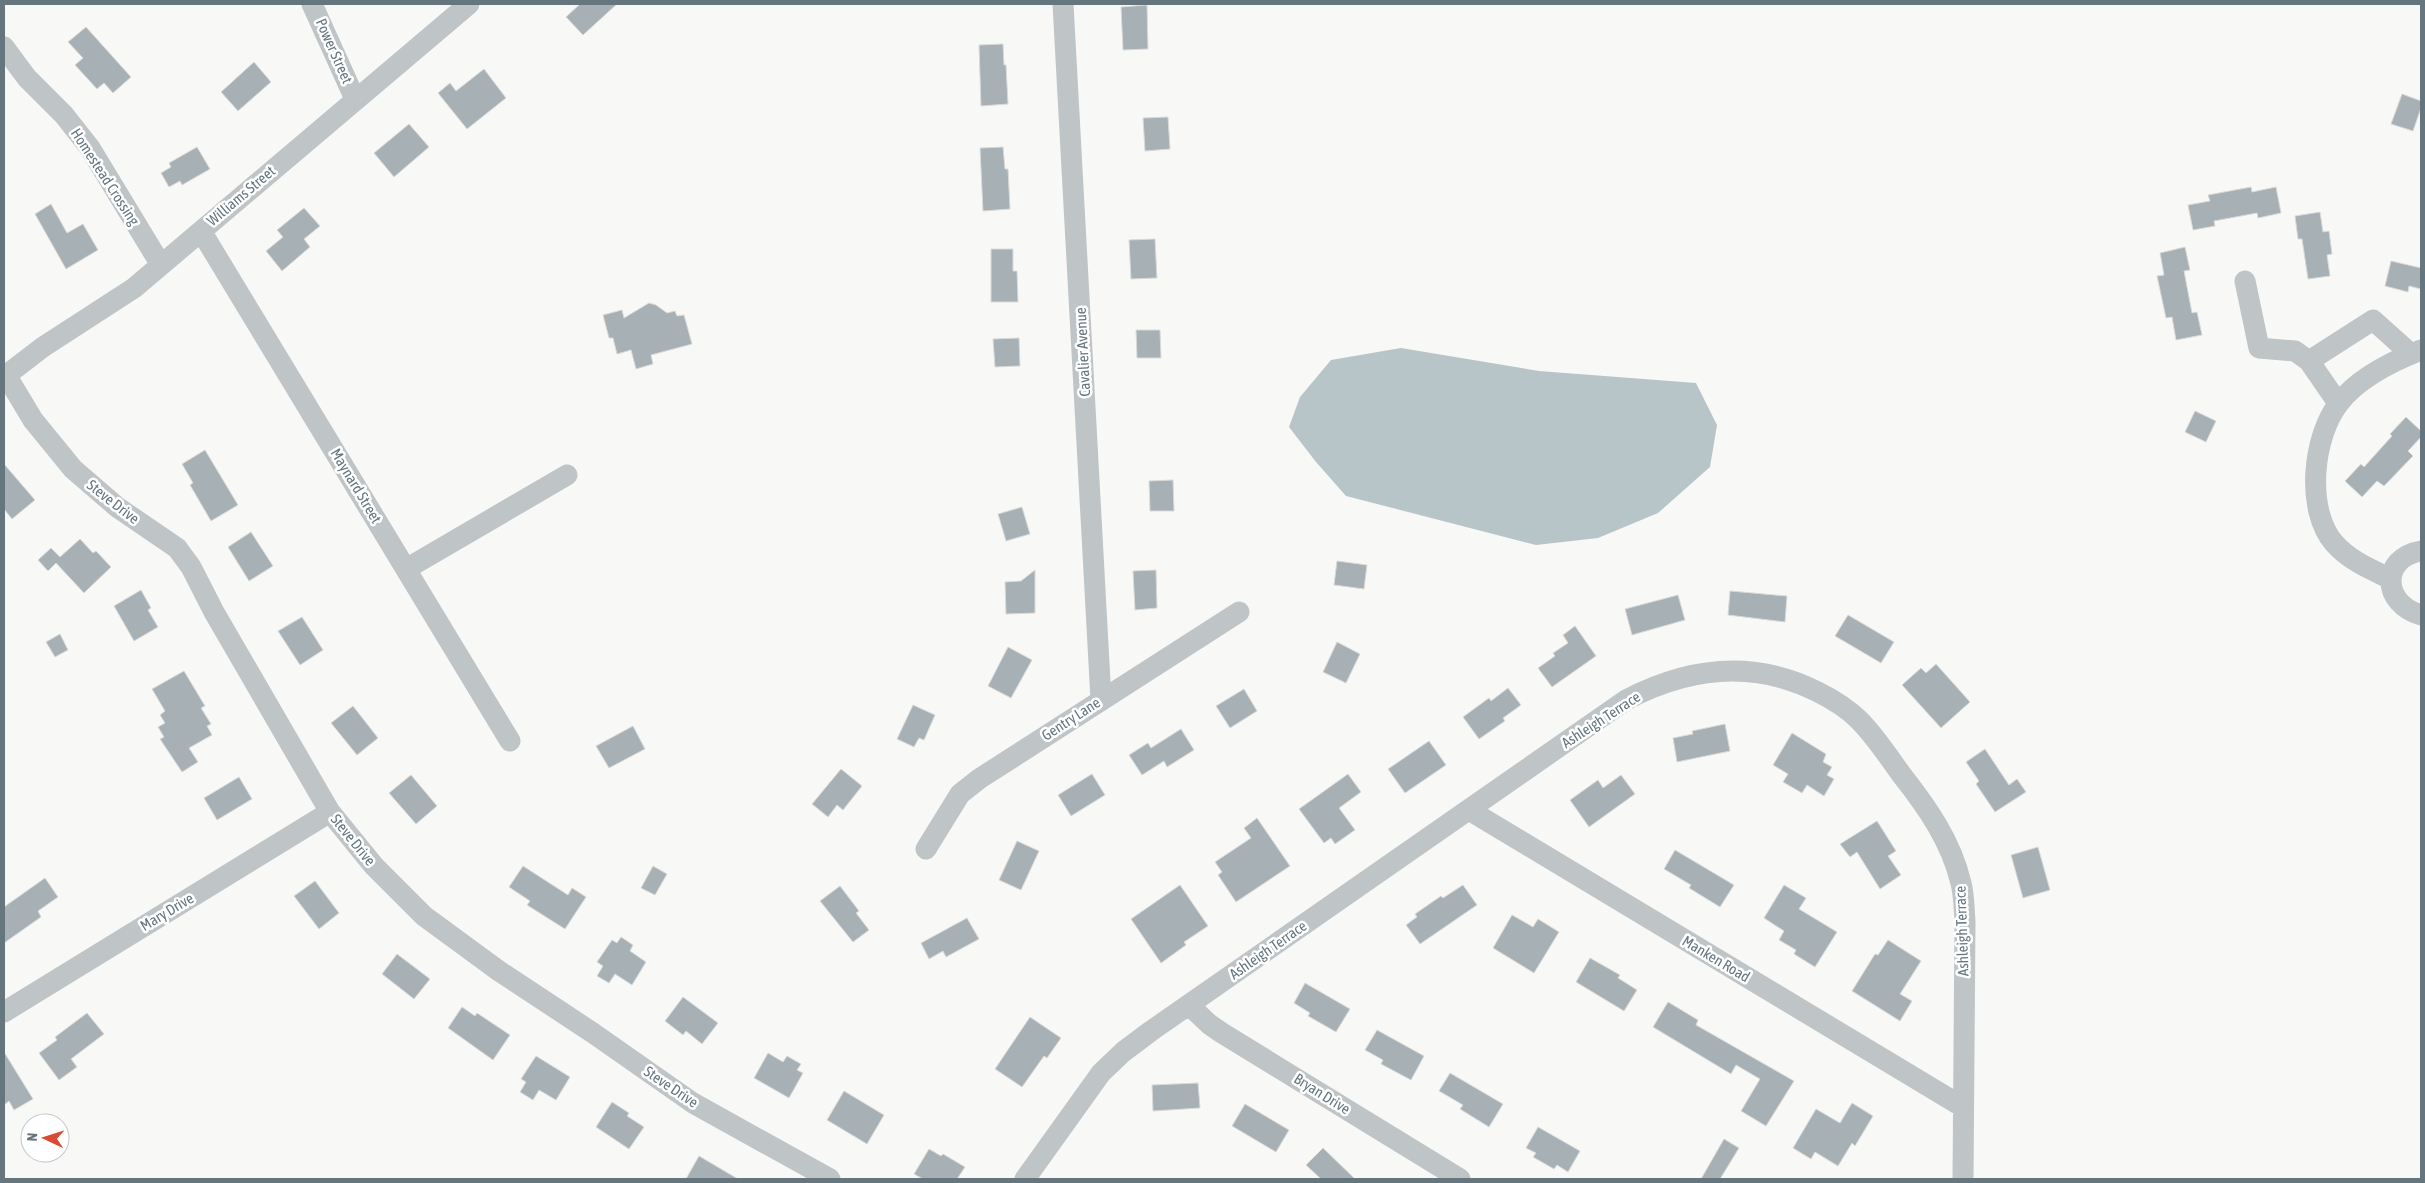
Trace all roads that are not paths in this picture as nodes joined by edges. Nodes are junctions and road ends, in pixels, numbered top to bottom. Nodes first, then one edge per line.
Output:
1 (312, 4) edge
2 (469, 4) edge
3 (1063, 4) edge
4 (4, 48) edge
5 (355, 99) junction
6 (201, 231) junction
7 (161, 265) junction
8 (2246, 281) dead end
9 (2416, 352) edge
10 (2309, 361) junction
11 (5, 376) edge
12 (2338, 403) junction
13 (567, 475) dead end
14 (2421, 551) edge
15 (406, 569) junction
16 (2391, 579) junction
17 (1239, 612) dead end
18 (2421, 615) edge
19 (1101, 700) junction
20 (510, 741) dead end
21 (1469, 810) junction
22 (330, 812) junction
23 (926, 849) dead end
24 (1189, 1005) junction
25 (4, 1012) edge
26 (1963, 1107) junction
27 (830, 1179) edge
28 (1025, 1179) edge
29 (1460, 1179) edge
30 (1963, 1179) edge

1 - 5 street, Power Street
2 - 5 street, Williams Street
3 - 19 street, Cavalier Avenue
4 - 7 street, Homestead Crossing
5 - 6 street, Williams Street
6 - 7 street, Williams Street
6 - 15 street, Maynard Street
7 - 11 street, Williams Street
8 - 10 street
9 - 10 street
9 - 12 street
10 - 12 street
11 - 22 street, Steve Drive
12 - 16 street
13 - 15 street
14 - 16 street
15 - 20 street, Maynard Street
16 - 18 street
17 - 19 street, Gentry Lane
19 - 23 street, Gentry Lane
21 - 24 street, Ashleigh Terrace
21 - 26 street, Manken Road
21 - 26 street, Ashleigh Terrace
22 - 25 street, Mary Drive
22 - 27 street, Steve Drive
24 - 28 street, Ashleigh Terrace
24 - 29 street, Bryan Drive
26 - 30 street, Ashleigh Terrace

